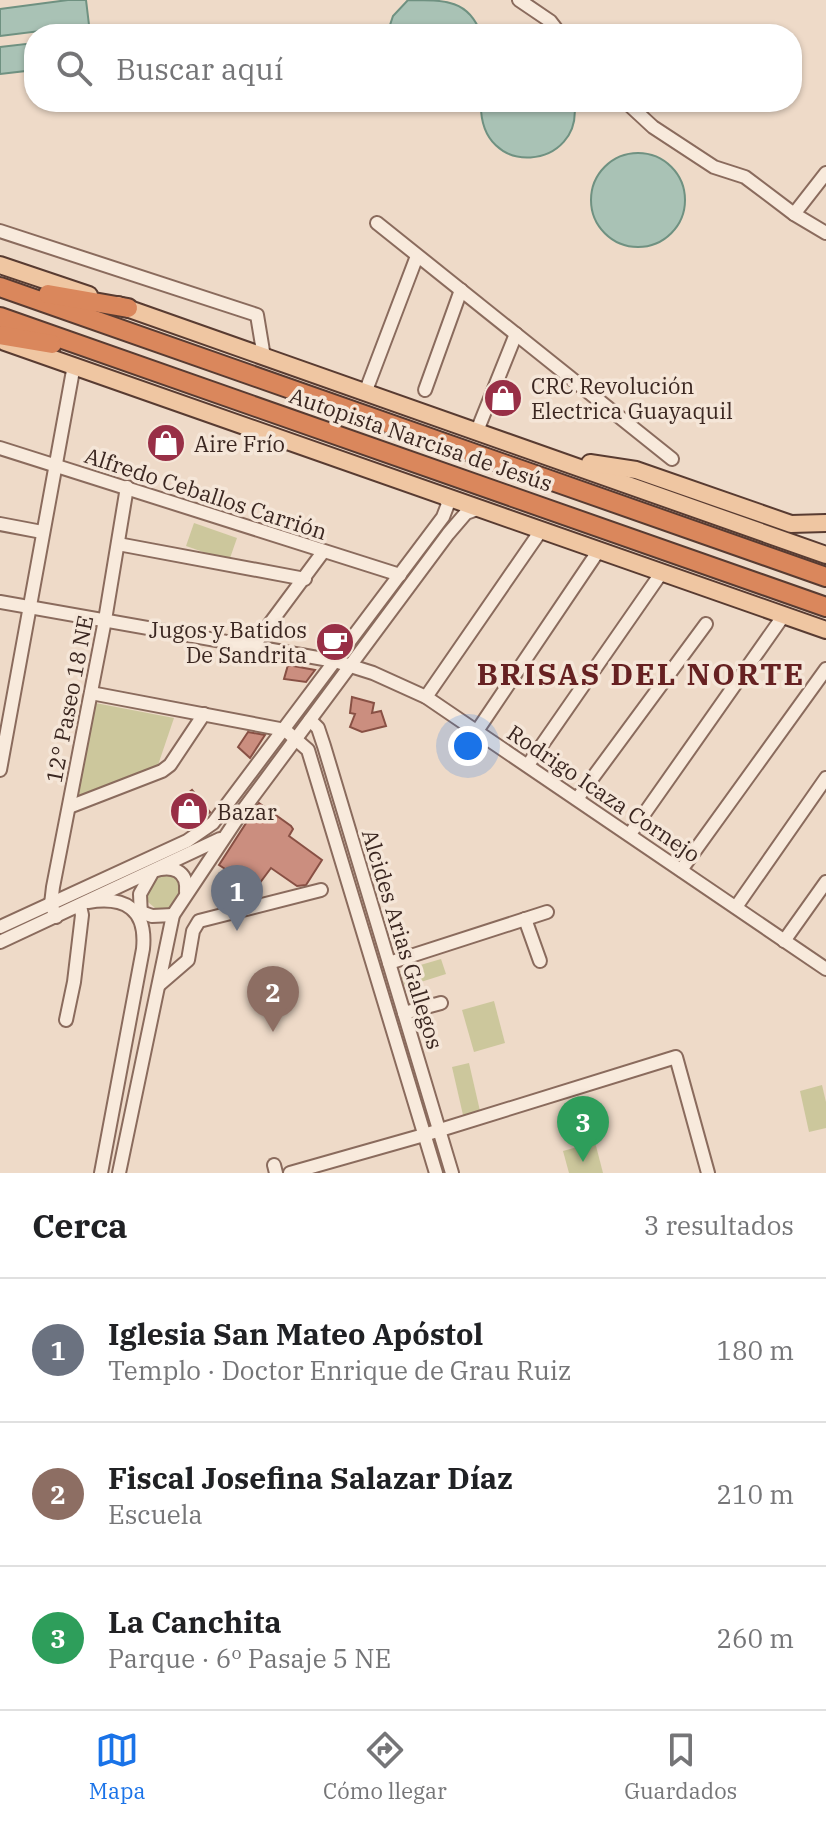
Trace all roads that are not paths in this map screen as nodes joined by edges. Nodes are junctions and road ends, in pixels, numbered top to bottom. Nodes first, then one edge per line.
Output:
1 (519, 0) edge
2 (552, 24) edge
3 (637, 112) edge
4 (826, 173) edge
5 (794, 214) junction
6 (377, 223) dead end
7 (0, 231) edge
8 (826, 233) edge
9 (417, 256) junction
10 (0, 265) edge
11 (0, 286) edge
12 (461, 290) junction
13 (128, 308) junction
14 (0, 317) edge
15 (516, 334) junction
16 (0, 338) edge
17 (111, 355) junction
18 (264, 357) junction
19 (74, 365) junction
20 (425, 390) dead end
21 (365, 393) junction
22 (477, 431) junction
23 (0, 448) edge
24 (546, 455) junction
25 (672, 459) dead end
26 (56, 466) junction
27 (127, 487) junction
28 (443, 494) junction
29 (483, 508) junction
30 (826, 523) edge
31 (0, 524) edge
32 (542, 529) junction
33 (42, 532) junction
34 (118, 544) junction
35 (599, 550) junction
36 (323, 552) junction
37 (826, 555) edge
38 (662, 572) junction
39 (400, 575) junction
40 (826, 577) edge
41 (305, 579) junction
42 (0, 602) edge
43 (28, 607) junction
44 (826, 607) edge
45 (784, 615) junction
46 (105, 620) junction
47 (706, 624) dead end
48 (826, 630) edge
49 (254, 645) junction
50 (335, 661) junction
51 (351, 665) junction
52 (826, 669) edge
53 (91, 693) junction
54 (426, 697) junction
55 (204, 714) junction
56 (310, 720) junction
57 (285, 730) junction
58 (477, 731) junction
59 (296, 738) junction
60 (528, 765) junction
61 (0, 770) edge
62 (826, 778) edge
63 (577, 799) junction
64 (69, 807) junction
65 (228, 830) junction
66 (630, 834) junction
67 (681, 870) junction
68 (153, 871) junction
69 (826, 882) edge
70 (321, 890) dead end
71 (185, 895) junction
72 (51, 904) junction
73 (84, 904) junction
74 (736, 907) junction
75 (547, 912) dead end
76 (137, 913) junction
77 (173, 915) junction
78 (56, 917) junction
79 (525, 919) junction
80 (0, 927) edge
81 (784, 941) junction
82 (0, 942) edge
83 (540, 961) dead end
84 (389, 963) junction
85 (826, 969) edge
86 (159, 985) junction
87 (441, 1003) dead end
88 (404, 1013) junction
89 (66, 1020) dead end
90 (440, 1131) junction
91 (424, 1135) junction
92 (101, 1173) edge
93 (119, 1173) edge
94 (290, 1173) edge
95 (436, 1173) edge
96 (452, 1173) edge
97 (708, 1173) edge

1 - 2 street
3 - 5 street
4 - 5 street
5 - 8 street
6 - 9 street
7 - 18 street
9 - 12 street
9 - 21 street
10 - 13 main road, Autopista Narcisa de Jesús
11 - 13 highway
11 - 40 highway, Autopista Narcisa de Jesús
12 - 15 street
12 - 20 street
13 - 18 main road, Autopista Narcisa de Jesús
14 - 17 highway, Autopista Narcisa de Jesús
15 - 22 street
15 - 25 street
16 - 17 highway
16 - 19 main road, Autopista Narcisa de Jesús
17 - 44 highway, Autopista Narcisa de Jesús
18 - 21 main road, Autopista Narcisa de Jesús
19 - 26 street
19 - 28 main road, Autopista Narcisa de Jesús
21 - 22 main road, Autopista Narcisa de Jesús
22 - 24 main road, Autopista Narcisa de Jesús
23 - 26 street, Alfredo Ceballos Carrión
24 - 30 main road
24 - 37 main road, Autopista Narcisa de Jesús
26 - 27 street, Alfredo Ceballos Carrión
26 - 33 street
27 - 34 street, 12° Paseo 18 NE
27 - 36 street, Alfredo Ceballos Carrión
28 - 29 main road, Autopista Narcisa de Jesús
28 - 39 street
29 - 32 main road, Autopista Narcisa de Jesús
29 - 51 street
31 - 33 street
32 - 35 main road, Autopista Narcisa de Jesús
32 - 54 street
33 - 43 street
34 - 41 street
34 - 46 street, 12° Paseo 18 NE
35 - 38 main road, Autopista Narcisa de Jesús
35 - 58 street
36 - 39 street, Alfredo Ceballos Carrión
36 - 41 street
38 - 45 main road, Autopista Narcisa de Jesús
38 - 60 street
39 - 50 street
41 - 49 street
42 - 43 street, Rodrigo Icaza Cornejo
43 - 46 street, Rodrigo Icaza Cornejo
43 - 61 street
45 - 48 main road, Autopista Narcisa de Jesús
45 - 66 street
46 - 49 street, Rodrigo Icaza Cornejo
46 - 53 street, 12° Paseo 18 NE
47 - 63 street
49 - 50 street, Rodrigo Icaza Cornejo
50 - 51 street, Rodrigo Icaza Cornejo
50 - 57 street
51 - 54 street, Rodrigo Icaza Cornejo
51 - 56 street
52 - 67 street
53 - 55 street
53 - 64 street, 12° Paseo 18 NE
54 - 58 street, Rodrigo Icaza Cornejo
55 - 57 street
55 - 64 street
56 - 59 street
56 - 84 street, Alcides Arias Gallegos
57 - 59 street, Alcides Arias Gallegos
57 - 72 street
58 - 60 street, Rodrigo Icaza Cornejo
59 - 65 street
59 - 91 street, Alcides Arias Gallegos
60 - 63 street, Rodrigo Icaza Cornejo
62 - 74 street
63 - 66 street, Rodrigo Icaza Cornejo
64 - 72 street, 12° Paseo 18 NE
65 - 68 street
65 - 71 street
66 - 67 street, Rodrigo Icaza Cornejo
67 - 74 street, Rodrigo Icaza Cornejo
68 - 71 street
68 - 73 street
68 - 76 street
69 - 81 street
70 - 86 street
71 - 77 street
72 - 78 street
72 - 80 street
73 - 76 street
73 - 78 street
73 - 89 street
74 - 81 street, Rodrigo Icaza Cornejo
75 - 79 street
76 - 77 street
76 - 92 street
77 - 86 street
78 - 82 street
79 - 83 street
79 - 84 street
81 - 85 street, Rodrigo Icaza Cornejo
84 - 88 street, Alcides Arias Gallegos
86 - 93 street
87 - 88 street
88 - 90 street, Alcides Arias Gallegos
90 - 91 street
90 - 96 street, Alcides Arias Gallegos
90 - 97 street
91 - 94 street
91 - 95 street, Alcides Arias Gallegos

